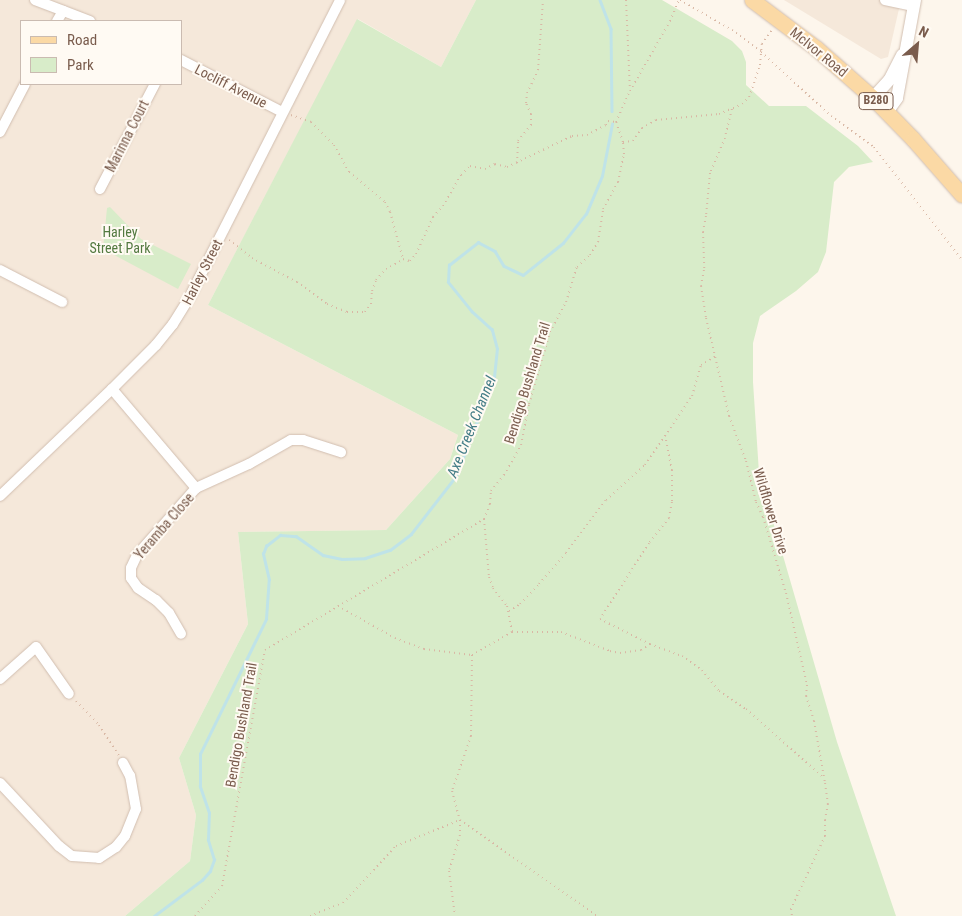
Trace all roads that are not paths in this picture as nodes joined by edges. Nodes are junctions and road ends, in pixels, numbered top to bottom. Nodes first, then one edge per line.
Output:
1 (35, 0) edge
2 (340, 0) edge
3 (746, 0) edge
4 (752, 0) edge
5 (885, 0) edge
6 (914, 3) edge
7 (63, 11) junction
8 (58, 20) edge
9 (87, 20) edge
10 (778, 20) junction
11 (904, 53) junction
12 (182, 61) edge
13 (24, 85) edge
14 (154, 85) edge
15 (872, 98) junction
16 (282, 112) junction
17 (887, 112) junction
18 (0, 132) edge
19 (100, 189) dead end
20 (962, 194) edge
21 (0, 270) edge
22 (62, 302) dead end
23 (112, 389) junction
24 (341, 452) dead end
25 (196, 488) junction
26 (0, 496) edge
27 (181, 634) dead end
28 (0, 679) edge
29 (69, 694) road end
30 (122, 763) road end
31 (0, 783) edge

1 - 7 street
2 - 16 street, Harley Street
3 - 10 main road, McIvor Road / B280
4 - 10 main road, McIvor Road / B280
5 - 6 street
6 - 11 street
7 - 8 street
7 - 9 street
10 - 15 main road, McIvor Road / B280
11 - 15 street
11 - 17 street
12 - 16 street, Locliff Avenue
13 - 18 street
14 - 19 street, Marinna Court
15 - 17 main road, McIvor Road / B280
16 - 23 street, Harley Street
17 - 20 main road, McIvor Road / B280
21 - 22 street
23 - 25 street, Yeramba Close
23 - 26 street, Harley Street
24 - 25 street, Yeramba Close
25 - 27 street, Yeramba Close
28 - 29 street
30 - 31 street

